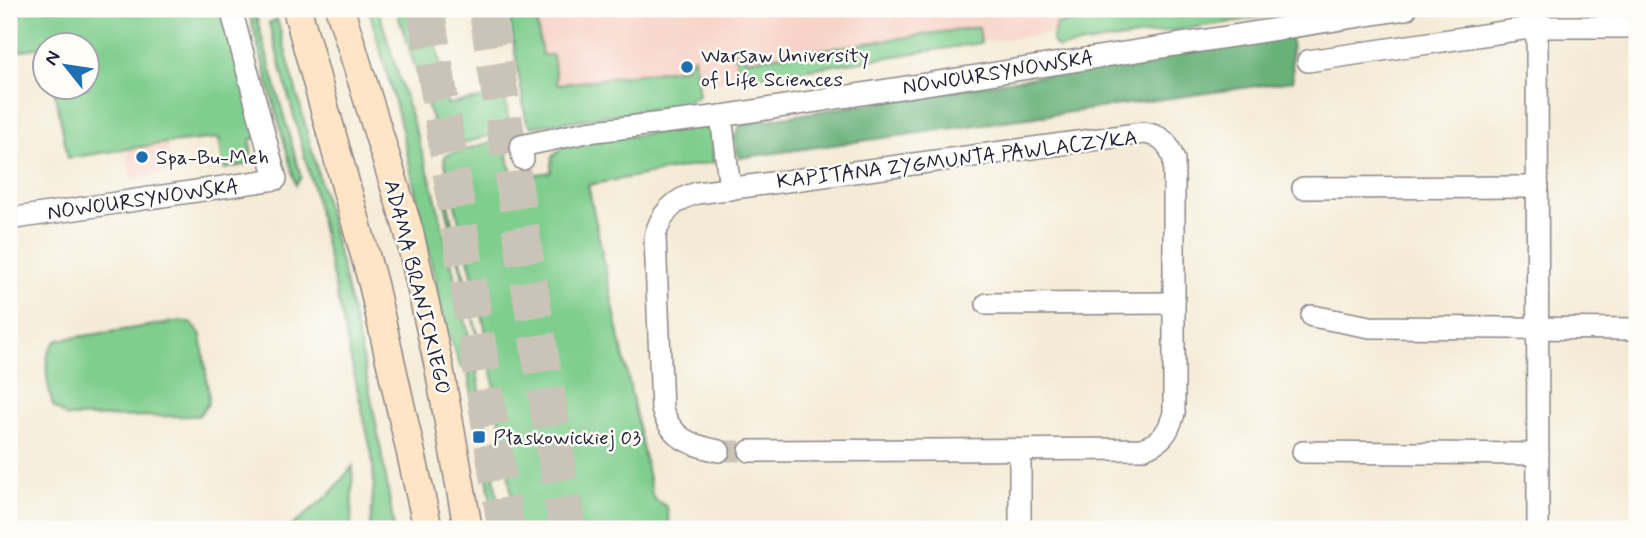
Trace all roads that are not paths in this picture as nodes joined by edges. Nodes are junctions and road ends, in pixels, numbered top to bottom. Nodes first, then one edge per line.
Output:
1 (231, 9) edge
2 (297, 9) edge
3 (340, 9) edge
4 (1406, 9) edge
5 (1537, 18) edge
6 (1637, 27) edge
7 (1308, 61) dead end
8 (721, 116) junction
9 (523, 159) dead end
10 (1538, 187) junction
11 (1303, 188) dead end
12 (730, 189) junction
13 (9, 219) edge
14 (1174, 303) junction
15 (987, 304) dead end
16 (1312, 316) dead end
17 (1537, 326) junction
18 (1637, 329) edge
19 (719, 451) tunnel mouth
20 (750, 451) tunnel mouth
21 (1020, 452) junction
22 (1303, 452) dead end
23 (1538, 454) junction
24 (418, 481) junction
25 (412, 529) edge
26 (428, 529) edge
27 (468, 529) edge
28 (1020, 529) edge
29 (1538, 529) edge

1 - 13 street, NOWOURSYNOWSKA
2 - 24 main road, ADAMA BRANICKIEGO
3 - 27 main road, ADAMA BRANICKIEGO
4 - 8 street, NOWOURSYNOWSKA
5 - 6 street
5 - 7 street
5 - 10 street
8 - 9 street, NOWOURSYNOWSKA
8 - 12 street
10 - 11 street
10 - 17 street
12 - 14 street, KAPITANA ZYGMUNTA PAWLACZYKA
12 - 19 street, KAPITANA ZYGMUNTA PAWLACZYKA
14 - 15 street
14 - 21 street, KAPITANA ZYGMUNTA PAWLACZYKA
16 - 17 street
17 - 18 street
17 - 23 street
20 - 21 street, KAPITANA ZYGMUNTA PAWLACZYKA
21 - 28 street
22 - 23 street
23 - 29 street
24 - 25 main road, ADAMA BRANICKIEGO
24 - 26 main road, ADAMA BRANICKIEGO

